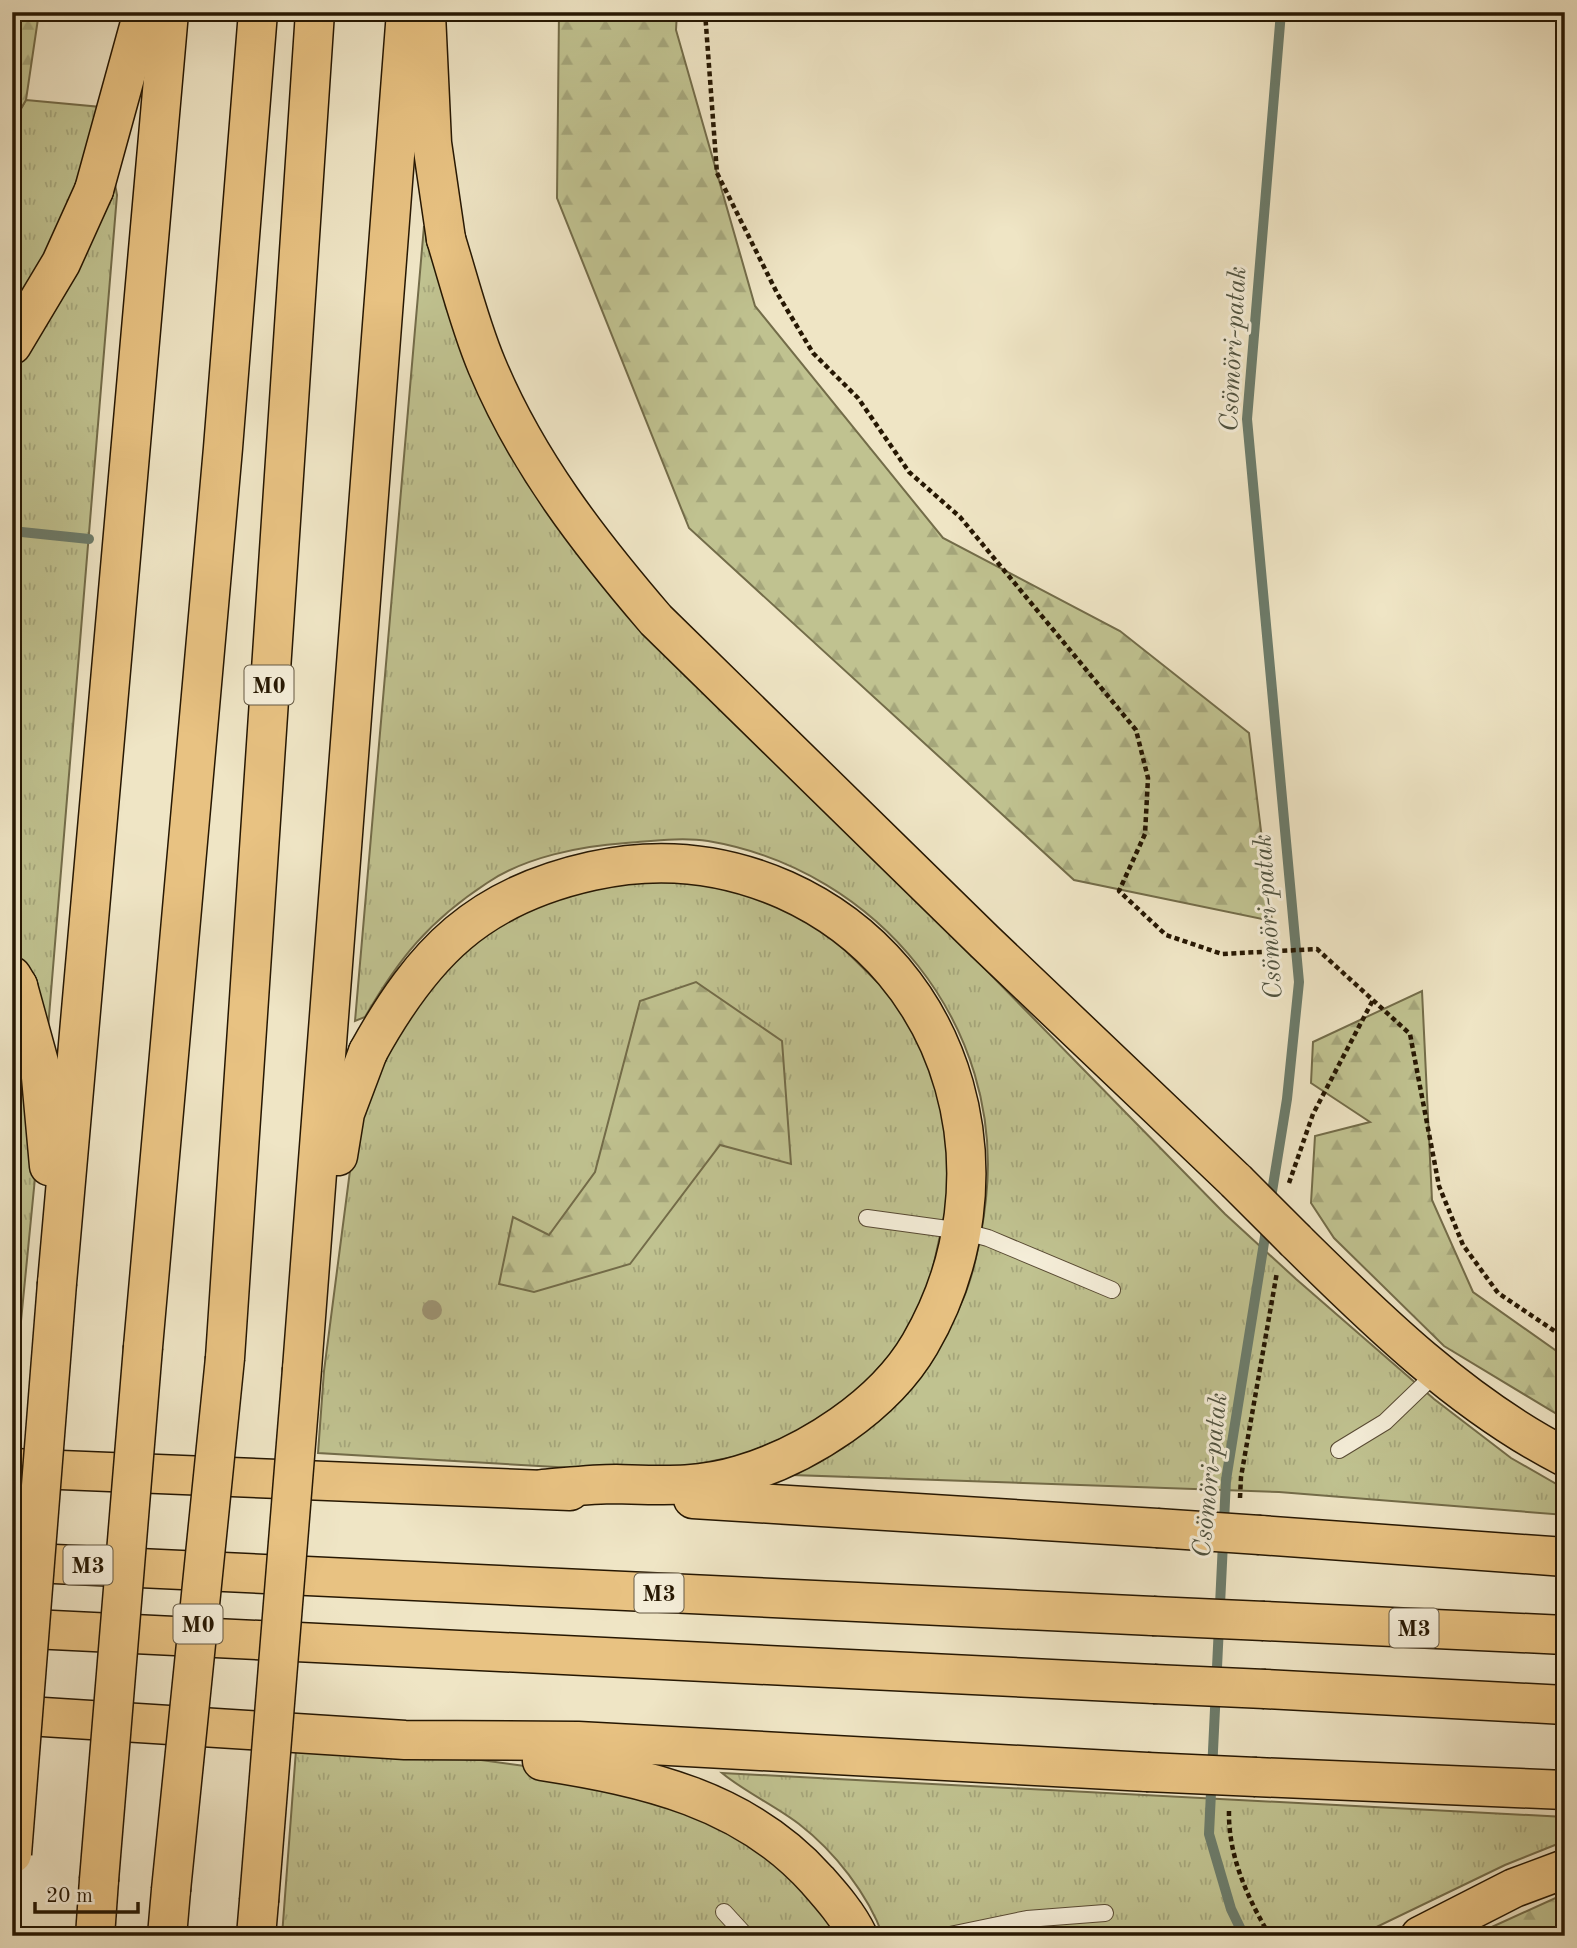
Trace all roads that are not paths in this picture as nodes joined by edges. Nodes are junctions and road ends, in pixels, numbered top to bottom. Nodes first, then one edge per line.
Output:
1 (143, 12) edge
2 (169, 12) edge
3 (258, 12) edge
4 (315, 12) edge
5 (406, 12) edge
6 (426, 12) edge
7 (12, 345) edge
8 (15, 981) edge
9 (867, 1218) dead end
10 (962, 1231) junction
11 (57, 1283) junction
12 (1112, 1290) dead end
13 (302, 1369) junction
14 (1438, 1371) junction
15 (1339, 1450) dead end
16 (1565, 1457) edge
17 (12, 1468) edge
18 (543, 1489) junction
19 (1565, 1557) edge
20 (12, 1562) edge
21 (12, 1628) edge
22 (1565, 1635) edge
23 (1565, 1705) edge
24 (12, 1715) edge
25 (405, 1740) junction
26 (1565, 1790) edge
27 (12, 1854) edge
28 (1565, 1868) edge
29 (723, 1912) dead end
30 (1105, 1913) dead end
31 (258, 1924) edge
32 (95, 1936) edge
33 (167, 1936) edge
34 (746, 1936) edge
35 (858, 1936) edge
36 (945, 1936) edge
37 (1420, 1936) edge

1 - 7 highway
2 - 11 highway
3 - 32 highway, bridge
4 - 33 highway, M0, bridge
5 - 13 highway
6 - 14 highway, bridge
8 - 11 highway
9 - 10 lane
10 - 12 lane
10 - 13 highway
10 - 18 highway
11 - 27 highway, bridge
13 - 31 highway, bridge
14 - 15 lane
14 - 16 highway
17 - 18 highway
18 - 19 highway, bridge
20 - 22 highway, M3, bridge
21 - 23 highway, bridge
24 - 25 highway
25 - 26 highway, bridge
25 - 35 highway
28 - 37 highway
29 - 34 lane
30 - 36 lane

